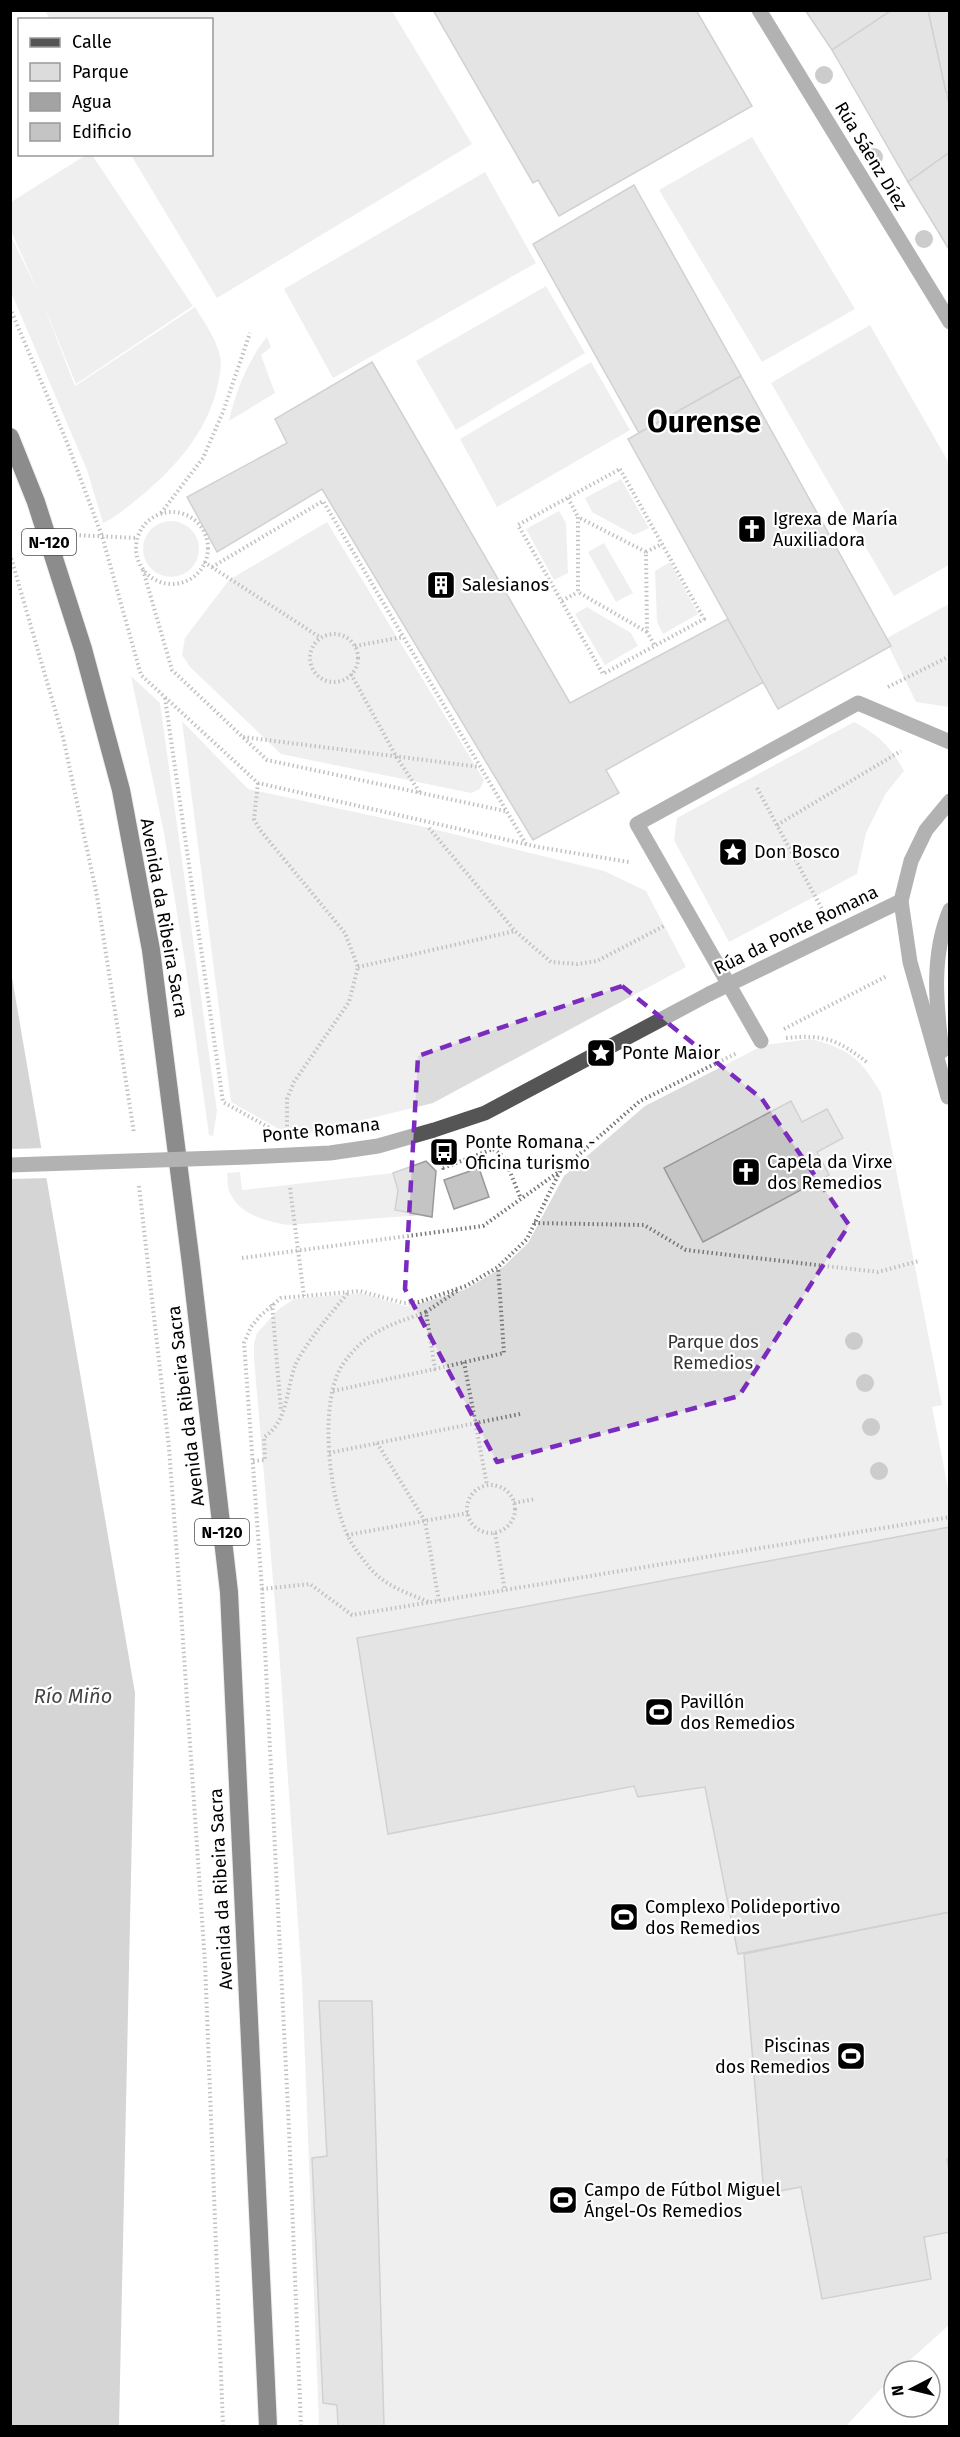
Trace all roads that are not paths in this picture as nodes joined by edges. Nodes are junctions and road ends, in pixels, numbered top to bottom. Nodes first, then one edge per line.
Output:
1 (759, 10) edge
2 (950, 322) edge
3 (10, 438) edge
4 (950, 742) edge
5 (950, 801) edge
6 (901, 901) junction
7 (950, 910) edge
8 (730, 984) junction
9 (709, 994) joint
10 (761, 1041) road end
11 (949, 1101) edge
12 (10, 1164) edge
13 (268, 2427) edge

1 - 2 street, Rúa Sáenz Díez
3 - 13 highway, Avenida da Ribeira Sacra / N-120
4 - 8 street
5 - 6 street
6 - 8 street, Rúa da Ponte Romana
6 - 11 street
7 - 11 street
8 - 9 street, Rúa da Ponte Romana
8 - 10 street
9 - 12 street, Ponte Romana, bridge

